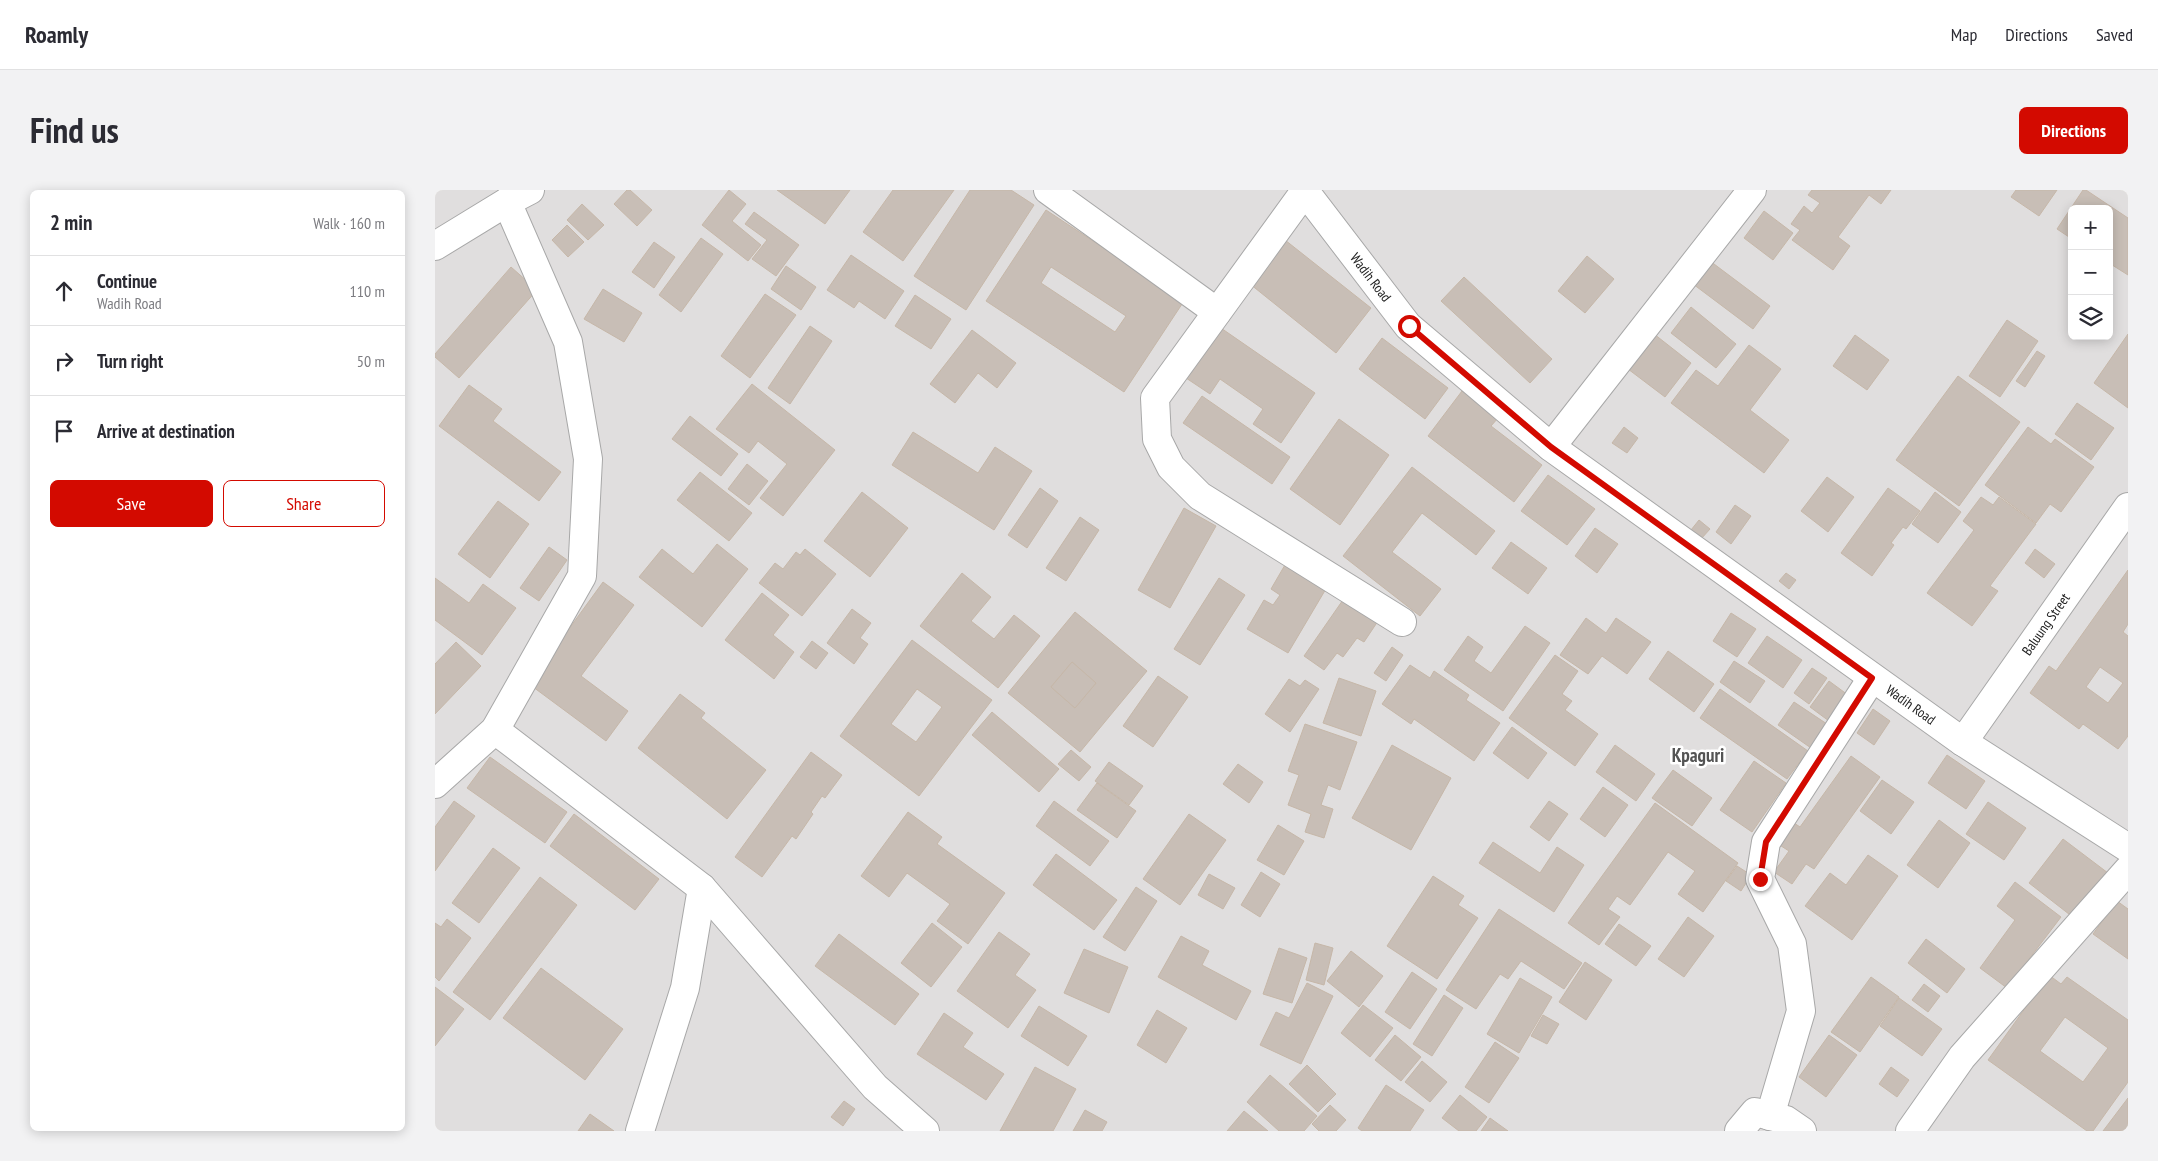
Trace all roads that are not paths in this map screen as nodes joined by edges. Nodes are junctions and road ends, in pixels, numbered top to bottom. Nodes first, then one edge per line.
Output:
1 (1048, 190) edge
2 (1753, 190) edge
3 (1304, 191) edge
4 (518, 196) edge
5 (435, 246) edge
6 (1217, 312) junction
7 (1551, 447) junction
8 (2128, 507) edge
9 (1402, 622) dead end
10 (1872, 678) junction
11 (495, 730) junction
12 (1963, 742) junction
13 (435, 784) edge
14 (2128, 848) edge
15 (2128, 870) edge
16 (702, 888) junction
17 (1770, 1116) junction
18 (640, 1131) edge
19 (925, 1131) edge
20 (1739, 1131) edge
21 (1802, 1131) edge
22 (1909, 1131) edge

1 - 6 street
2 - 7 street
3 - 6 street
3 - 7 street, Wadih Road
4 - 5 street
4 - 11 street
6 - 9 street
7 - 10 street, Wadih Road
8 - 12 street, Baluung Street
10 - 12 street, Wadih Road
10 - 17 street
11 - 13 street
11 - 16 street
12 - 14 street, Wadih Road
15 - 22 street
16 - 18 street
16 - 19 street
17 - 20 street
17 - 21 street

